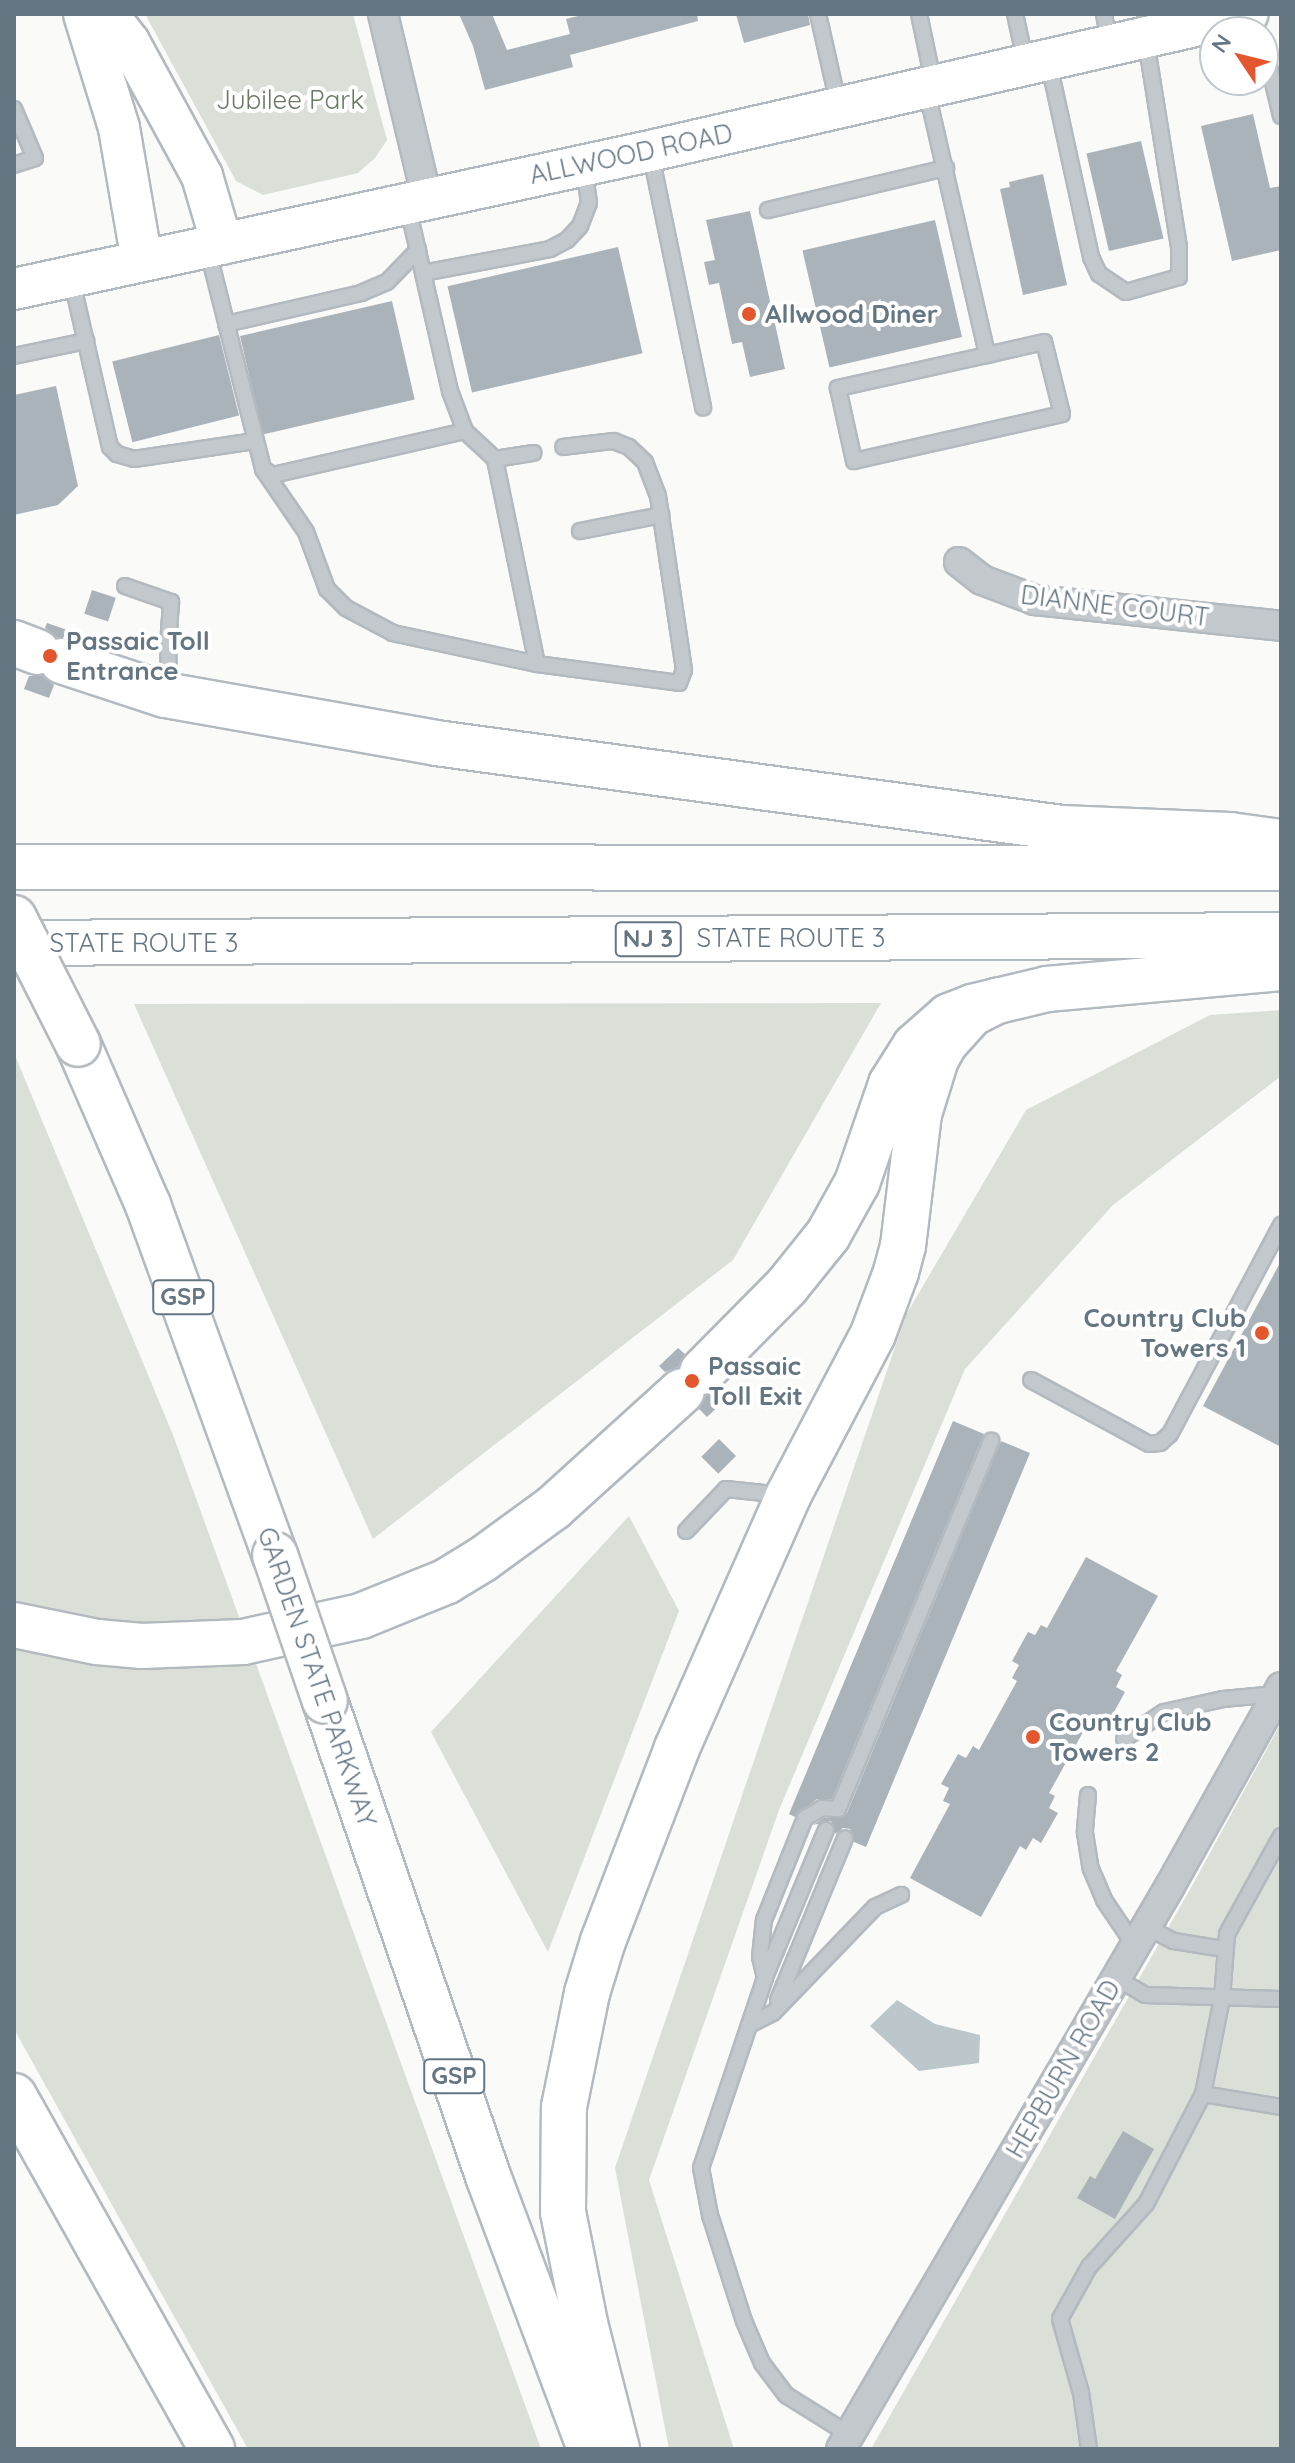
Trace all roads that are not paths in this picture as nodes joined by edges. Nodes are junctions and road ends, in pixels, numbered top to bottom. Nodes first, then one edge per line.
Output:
1 (84, 14) edge
2 (107, 14) edge
3 (383, 14) edge
4 (818, 14) edge
5 (919, 14) edge
6 (1015, 14) edge
7 (1199, 24) edge
8 (1120, 32) edge
9 (1037, 62) junction
10 (930, 86) junction
11 (1276, 96) edge
12 (839, 107) junction
13 (14, 109) edge
14 (1281, 116) edge
15 (650, 151) junction
16 (14, 165) edge
17 (583, 165) junction
18 (946, 168) junction
19 (417, 201) junction
20 (768, 210) dead end
21 (214, 245) junction
22 (418, 250) junction
23 (142, 261) junction
24 (423, 273) junction
25 (71, 277) junction
26 (14, 289) edge
27 (226, 324) junction
28 (86, 341) junction
29 (987, 355) junction
30 (14, 356) edge
31 (703, 408) dead end
32 (465, 431) junction
33 (255, 441) junction
34 (563, 447) dead end
35 (534, 453) dead end
36 (495, 459) junction
37 (263, 469) junction
38 (661, 515) junction
39 (580, 531) dead end
40 (959, 562) dead end
41 (125, 586) dead end
42 (1281, 626) edge
43 (38, 652) edge
44 (537, 664) junction
45 (177, 697) junction
46 (1281, 842) edge
47 (14, 867) edge
48 (1281, 868) edge
49 (14, 918) edge
50 (1281, 935) edge
51 (14, 943) edge
52 (1281, 968) edge
53 (998, 1000) junction
54 (1281, 1225) edge
55 (1031, 1380) dead end
56 (991, 1441) dead end
57 (788, 1496) junction
58 (686, 1531) dead end
59 (14, 1625) edge
60 (1279, 1690) edge
61 (1124, 1739) dead end
62 (1088, 1795) dead end
63 (826, 1830) dead end
64 (1281, 1836) edge
65 (845, 1838) dead end
66 (901, 1895) dead end
67 (1140, 1936) junction
68 (1224, 1949) junction
69 (765, 1978) junction
70 (1116, 1978) junction
71 (1222, 1998) junction
72 (1281, 1999) edge
73 (773, 2013) junction
74 (749, 2025) junction
75 (1203, 2094) junction
76 (14, 2096) edge
77 (1281, 2107) edge
78 (846, 2442) edge
79 (212, 2449) edge
80 (590, 2449) edge
81 (617, 2449) edge
82 (1089, 2449) edge

1 - 23 main road
2 - 21 main road
3 - 19 street
4 - 12 lane
5 - 10 lane
6 - 9 lane
7 - 8 main road, ALLWOOD ROAD
8 - 9 main road, ALLWOOD ROAD
8 - 9 lane
9 - 10 main road, ALLWOOD ROAD
10 - 12 main road, ALLWOOD ROAD
10 - 18 lane
11 - 14 lane
12 - 15 main road, ALLWOOD ROAD
13 - 16 lane
15 - 17 main road, ALLWOOD ROAD
15 - 31 lane
17 - 19 main road, ALLWOOD ROAD
17 - 24 lane
18 - 20 lane
18 - 29 lane
19 - 21 main road, ALLWOOD ROAD
19 - 22 lane
21 - 23 main road, ALLWOOD ROAD
21 - 27 lane
22 - 24 lane
22 - 27 lane
23 - 25 main road, ALLWOOD ROAD
24 - 32 lane
25 - 26 main road, ALLWOOD ROAD
25 - 28 lane
27 - 33 lane
28 - 30 lane
28 - 33 lane
29 - 29 lane
32 - 36 lane
32 - 37 lane
33 - 37 lane
34 - 38 lane
35 - 36 lane
36 - 44 lane
37 - 44 lane
38 - 39 lane
38 - 44 lane
40 - 42 street, DIANNE COURT
41 - 45 lane
43 - 45 highway
45 - 46 highway
47 - 48 highway
49 - 80 highway, GARDEN STATE PARKWAY / GSP, bridge
50 - 51 highway, STATE ROUTE 3 / NJ 3
52 - 53 highway
53 - 57 highway
53 - 59 highway
54 - 55 lane
56 - 69 lane
57 - 58 lane
57 - 81 highway
60 - 61 lane
60 - 67 street, HEPBURN ROAD
62 - 67 lane
63 - 69 lane
64 - 68 lane
65 - 73 lane
66 - 73 lane
67 - 68 lane
67 - 70 street, HEPBURN ROAD
68 - 71 lane
69 - 74 lane
70 - 71 lane
70 - 78 street, HEPBURN ROAD
71 - 72 lane
71 - 75 lane
73 - 74 lane
74 - 78 lane
75 - 77 lane
75 - 82 lane
76 - 79 highway

